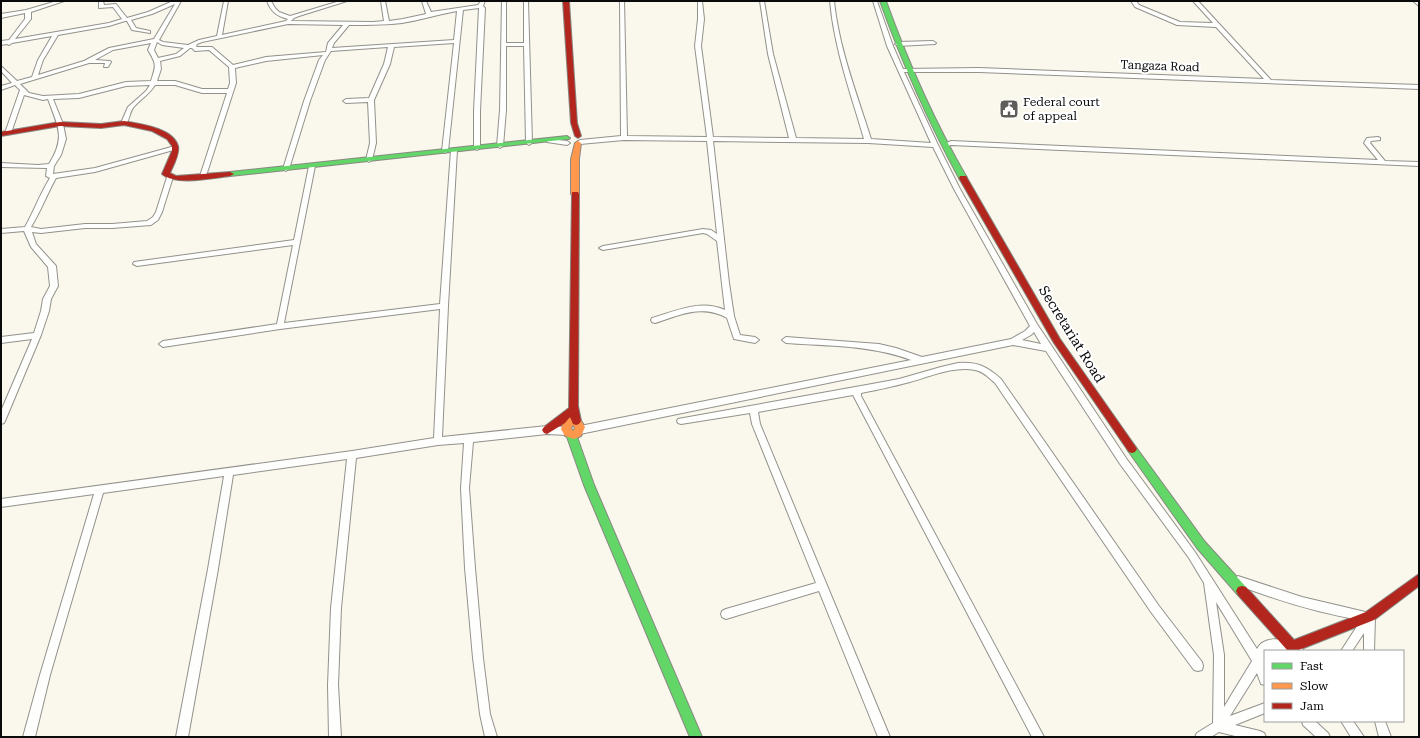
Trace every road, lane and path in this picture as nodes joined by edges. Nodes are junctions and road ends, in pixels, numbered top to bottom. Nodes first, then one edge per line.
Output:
1 (62, 1) edge
2 (101, 1) edge
3 (178, 1) edge
4 (226, 1) edge
5 (269, 1) edge
6 (346, 1) edge
7 (383, 1) edge
8 (424, 1) edge
9 (504, 1) edge
10 (526, 1) edge
11 (566, 1) edge
12 (622, 1) edge
13 (700, 1) edge
14 (762, 1) edge
15 (832, 1) edge
16 (874, 1) edge
17 (883, 1) edge
18 (1133, 1) edge
19 (1195, 1) edge
20 (1414, 1) edge
21 (482, 3) edge
22 (1419, 4) edge
23 (460, 10) junction
24 (28, 11) junction
25 (429, 14) junction
26 (1, 16) edge
27 (127, 19) junction
28 (289, 20) junction
29 (387, 22) junction
30 (348, 23) junction
31 (1217, 25) junction
32 (148, 32) dead end
33 (56, 33) junction
34 (219, 37) junction
35 (156, 40) junction
36 (456, 41) junction
37 (10, 42) junction
38 (1, 43) edge
39 (933, 43) dead end
40 (527, 44) junction
41 (898, 44) junction
42 (503, 46) junction
43 (1, 47) edge
44 (191, 47) junction
45 (391, 47) junction
46 (329, 52) junction
47 (157, 60) junction
48 (86, 62) junction
49 (106, 66) dead end
50 (232, 67) junction
51 (1, 68) edge
52 (905, 70) junction
53 (35, 77) junction
54 (1269, 81) junction
55 (17, 84) junction
56 (154, 84) junction
57 (1419, 87) edge
58 (1, 88) edge
59 (23, 90) junction
60 (229, 91) junction
61 (50, 98) junction
62 (371, 100) junction
63 (346, 101) dead end
64 (124, 123) junction
65 (60, 124) junction
66 (3, 134) edge
67 (624, 138) junction
68 (1378, 139) dead end
69 (573, 140) junction
70 (710, 140) junction
71 (793, 140) junction
72 (868, 141) junction
73 (528, 143) junction
74 (935, 145) junction
75 (945, 145) junction
76 (500, 146) junction
77 (175, 148) junction
78 (477, 148) junction
79 (450, 150) junction
80 (369, 160) junction
81 (1382, 162) junction
82 (1419, 164) edge
83 (1, 165) edge
84 (51, 166) junction
85 (312, 166) junction
86 (286, 168) junction
87 (54, 176) junction
88 (170, 176) junction
89 (203, 176) junction
90 (28, 229) junction
91 (1, 231) edge
92 (721, 240) junction
93 (296, 242) junction
94 (602, 248) dead end
95 (137, 264) dead end
96 (444, 306) junction
97 (730, 316) junction
98 (655, 320) dead end
99 (280, 326) junction
100 (1034, 326) junction
101 (37, 335) junction
102 (1, 340) edge
103 (755, 340) dead end
104 (786, 340) dead end
105 (1013, 342) junction
106 (163, 344) dead end
107 (1048, 348) junction
108 (921, 360) junction
109 (856, 390) junction
110 (573, 405) junction
111 (4, 408) edge
112 (753, 410) junction
113 (681, 420) dead end
114 (1, 421) edge
115 (573, 428) junction
116 (548, 430) junction
117 (469, 439) junction
118 (438, 441) junction
119 (352, 455) junction
120 (229, 472) junction
121 (100, 489) junction
122 (1, 503) edge
123 (1232, 579) junction
124 (1419, 579) edge
125 (1208, 580) junction
126 (821, 586) junction
127 (726, 614) dead end
128 (1370, 616) junction
129 (1295, 649) edge
130 (1347, 650) edge
131 (1370, 650) edge
132 (1258, 661) junction
133 (1198, 666) dead end
134 (1264, 678) edge
135 (1264, 708) edge
136 (1309, 722) edge
137 (1347, 722) edge
138 (1380, 722) edge
139 (1218, 726) junction
140 (29, 737) edge
141 (182, 737) edge
142 (335, 737) edge
143 (491, 737) edge
144 (696, 737) edge
145 (884, 737) edge
146 (1038, 737) edge
147 (1201, 737) edge
148 (1260, 737) edge
149 (1324, 737) edge
150 (1358, 737) edge
151 (1385, 737) edge

1 - 24 street
2 - 27 street
3 - 27 street
3 - 35 street
4 - 34 street
5 - 28 street
6 - 28 street
7 - 29 street
8 - 25 street
9 - 42 street
10 - 40 street
11 - 69 street
12 - 67 street
13 - 70 street
14 - 71 street
15 - 72 street
16 - 52 street, Secretariat Road
17 - 41 street, Secretariat Road
18 - 31 street
19 - 31 street
20 - 22 street
21 - 23 street
21 - 78 street
23 - 25 street
23 - 36 street
24 - 26 street
24 - 37 street
25 - 29 street
27 - 32 street
27 - 33 street
28 - 30 street
28 - 34 street
29 - 30 street
30 - 46 street
31 - 54 street
33 - 37 street
33 - 53 street
34 - 44 street
35 - 44 street
35 - 47 street
35 - 48 street
36 - 45 street
36 - 79 street
37 - 38 street
37 - 43 street
39 - 41 street
40 - 42 street
40 - 73 street
41 - 52 street, Secretariat Road
42 - 76 street
44 - 47 street
44 - 50 street
45 - 46 street
45 - 62 street
46 - 50 street
46 - 86 street
47 - 56 street
48 - 49 street
48 - 53 street
50 - 60 street
51 - 55 street
52 - 54 street, Tangaza Road
52 - 74 street, Secretariat Road
52 - 75 street, Secretariat Road
53 - 55 street
54 - 57 street, Tangaza Road
55 - 58 street
55 - 59 street
56 - 60 street
56 - 61 street
56 - 64 street
59 - 61 street
59 - 66 street
60 - 89 street
61 - 65 street
62 - 63 street
62 - 80 street
64 - 65 street
64 - 77 street
65 - 66 street
65 - 84 street
67 - 69 street
67 - 70 street
68 - 81 street
69 - 73 street
69 - 110 street
70 - 71 street
70 - 92 street
71 - 72 street
72 - 74 street
73 - 76 street
74 - 100 street, Secretariat Road
75 - 81 street
75 - 123 street, Secretariat Road
76 - 78 street
77 - 87 street
77 - 88 street
78 - 79 street
79 - 80 street
79 - 96 street
80 - 85 street
81 - 82 street
83 - 84 street
84 - 87 street
85 - 86 street
85 - 93 street
86 - 89 street
87 - 90 street
88 - 89 street
88 - 90 street
90 - 91 street
90 - 101 street
92 - 94 street
92 - 97 street
93 - 95 street
93 - 99 street
96 - 99 street
96 - 118 street
97 - 98 street
97 - 103 street
99 - 106 street
100 - 105 street
100 - 107 street, Secretariat Road
101 - 102 street
101 - 111 street
104 - 108 street
105 - 107 street
105 - 108 street
107 - 125 street, Secretariat Road
108 - 115 street
109 - 112 street
109 - 133 street
109 - 146 street
110 - 115 street
110 - 116 street
111 - 114 street
112 - 113 street
112 - 126 street
115 - 116 street
115 - 144 street
116 - 117 street
117 - 118 street
117 - 143 street
118 - 119 street
119 - 120 street
119 - 142 street
120 - 121 street
120 - 141 street
121 - 122 street
121 - 140 street
123 - 128 street
123 - 129 street, Secretariat Road
124 - 128 street
125 - 132 street, Secretariat Road
125 - 139 street
126 - 127 street
126 - 145 street
128 - 129 street
128 - 130 street
128 - 131 street
129 - 132 street
132 - 134 street, Secretariat Road
132 - 139 street
135 - 139 street
136 - 149 street
137 - 150 street
138 - 151 street
139 - 147 street
139 - 148 street

